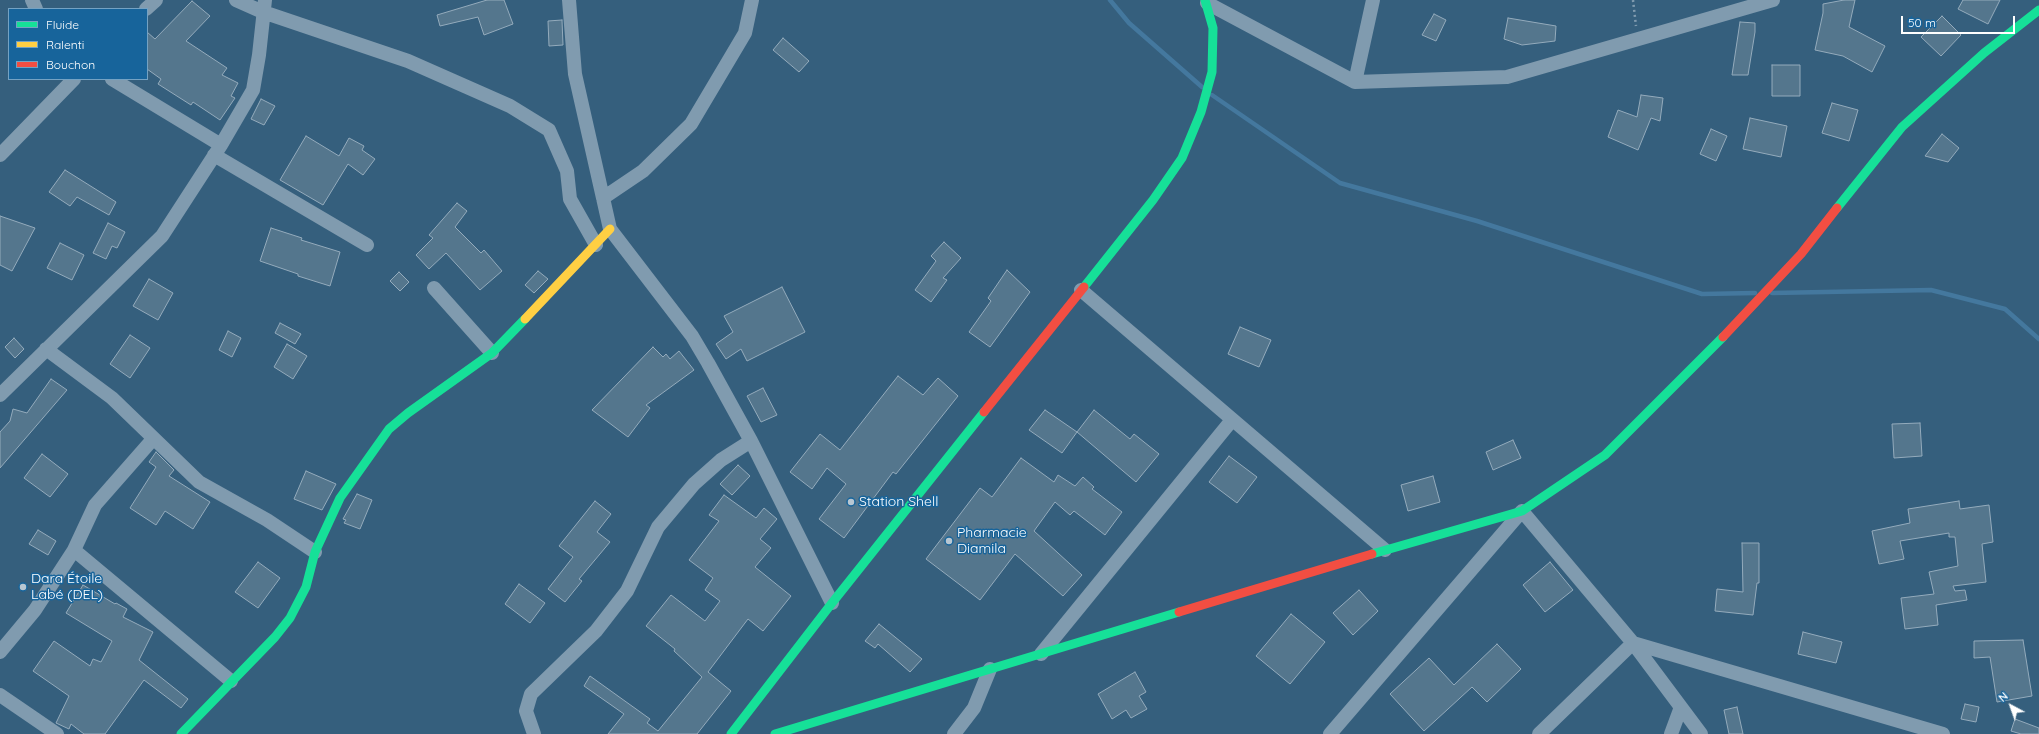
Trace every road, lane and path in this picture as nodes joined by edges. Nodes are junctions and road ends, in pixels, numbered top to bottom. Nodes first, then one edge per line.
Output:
1 (156, 0) edge
2 (236, 0) edge
3 (569, 0) edge
4 (752, 0) edge
5 (1373, 0) edge
6 (1633, 0) edge
7 (1773, 0) edge
8 (1206, 2) edge
9 (264, 6) edge
10 (147, 8) edge
11 (2039, 10) edge
12 (1637, 38) junction
13 (73, 80) edge
14 (113, 80) edge
15 (1355, 82) junction
16 (218, 150) junction
17 (0, 155) edge
18 (603, 198) junction
19 (610, 229) junction
20 (367, 245) dead end
21 (596, 245) junction
22 (434, 288) dead end
23 (1081, 290) junction
24 (46, 349) junction
25 (492, 353) junction
26 (0, 395) edge
27 (1232, 420) junction
28 (153, 439) junction
29 (751, 441) junction
30 (1522, 511) junction
31 (74, 550) junction
32 (1386, 550) junction
33 (315, 552) junction
34 (832, 603) junction
35 (1633, 643) junction
36 (0, 652) edge
37 (1041, 654) junction
38 (990, 669) junction
39 (231, 681) junction
40 (0, 695) edge
41 (1681, 707) junction
42 (57, 734) edge
43 (181, 734) edge
44 (534, 734) edge
45 (731, 734) edge
46 (775, 734) edge
47 (954, 734) edge
48 (1330, 734) edge
49 (1539, 734) edge
50 (1671, 734) edge
51 (1701, 734) edge
52 (1943, 734) edge

1 - 10 street
2 - 9 street
3 - 18 street
4 - 18 street
5 - 15 street
6 - 12 path
7 - 12 street
8 - 15 street
8 - 23 main road
9 - 16 street
9 - 21 street
11 - 30 main road
12 - 15 street
13 - 17 street
14 - 16 street
16 - 20 street
16 - 24 street
18 - 19 street
19 - 21 main road
19 - 29 street
21 - 25 main road
22 - 25 street
23 - 27 street
23 - 34 main road
24 - 26 street
24 - 28 street
25 - 33 main road
27 - 32 street
27 - 37 street
28 - 31 street
28 - 33 street
29 - 34 street
29 - 44 street
30 - 32 main road
30 - 35 street
30 - 48 street
31 - 36 street
31 - 39 street
32 - 37 main road
33 - 39 main road
34 - 45 main road
35 - 41 street
35 - 49 street
35 - 52 street
37 - 38 main road
38 - 46 main road
38 - 47 street
39 - 43 main road
40 - 42 street
41 - 50 street
41 - 51 street

